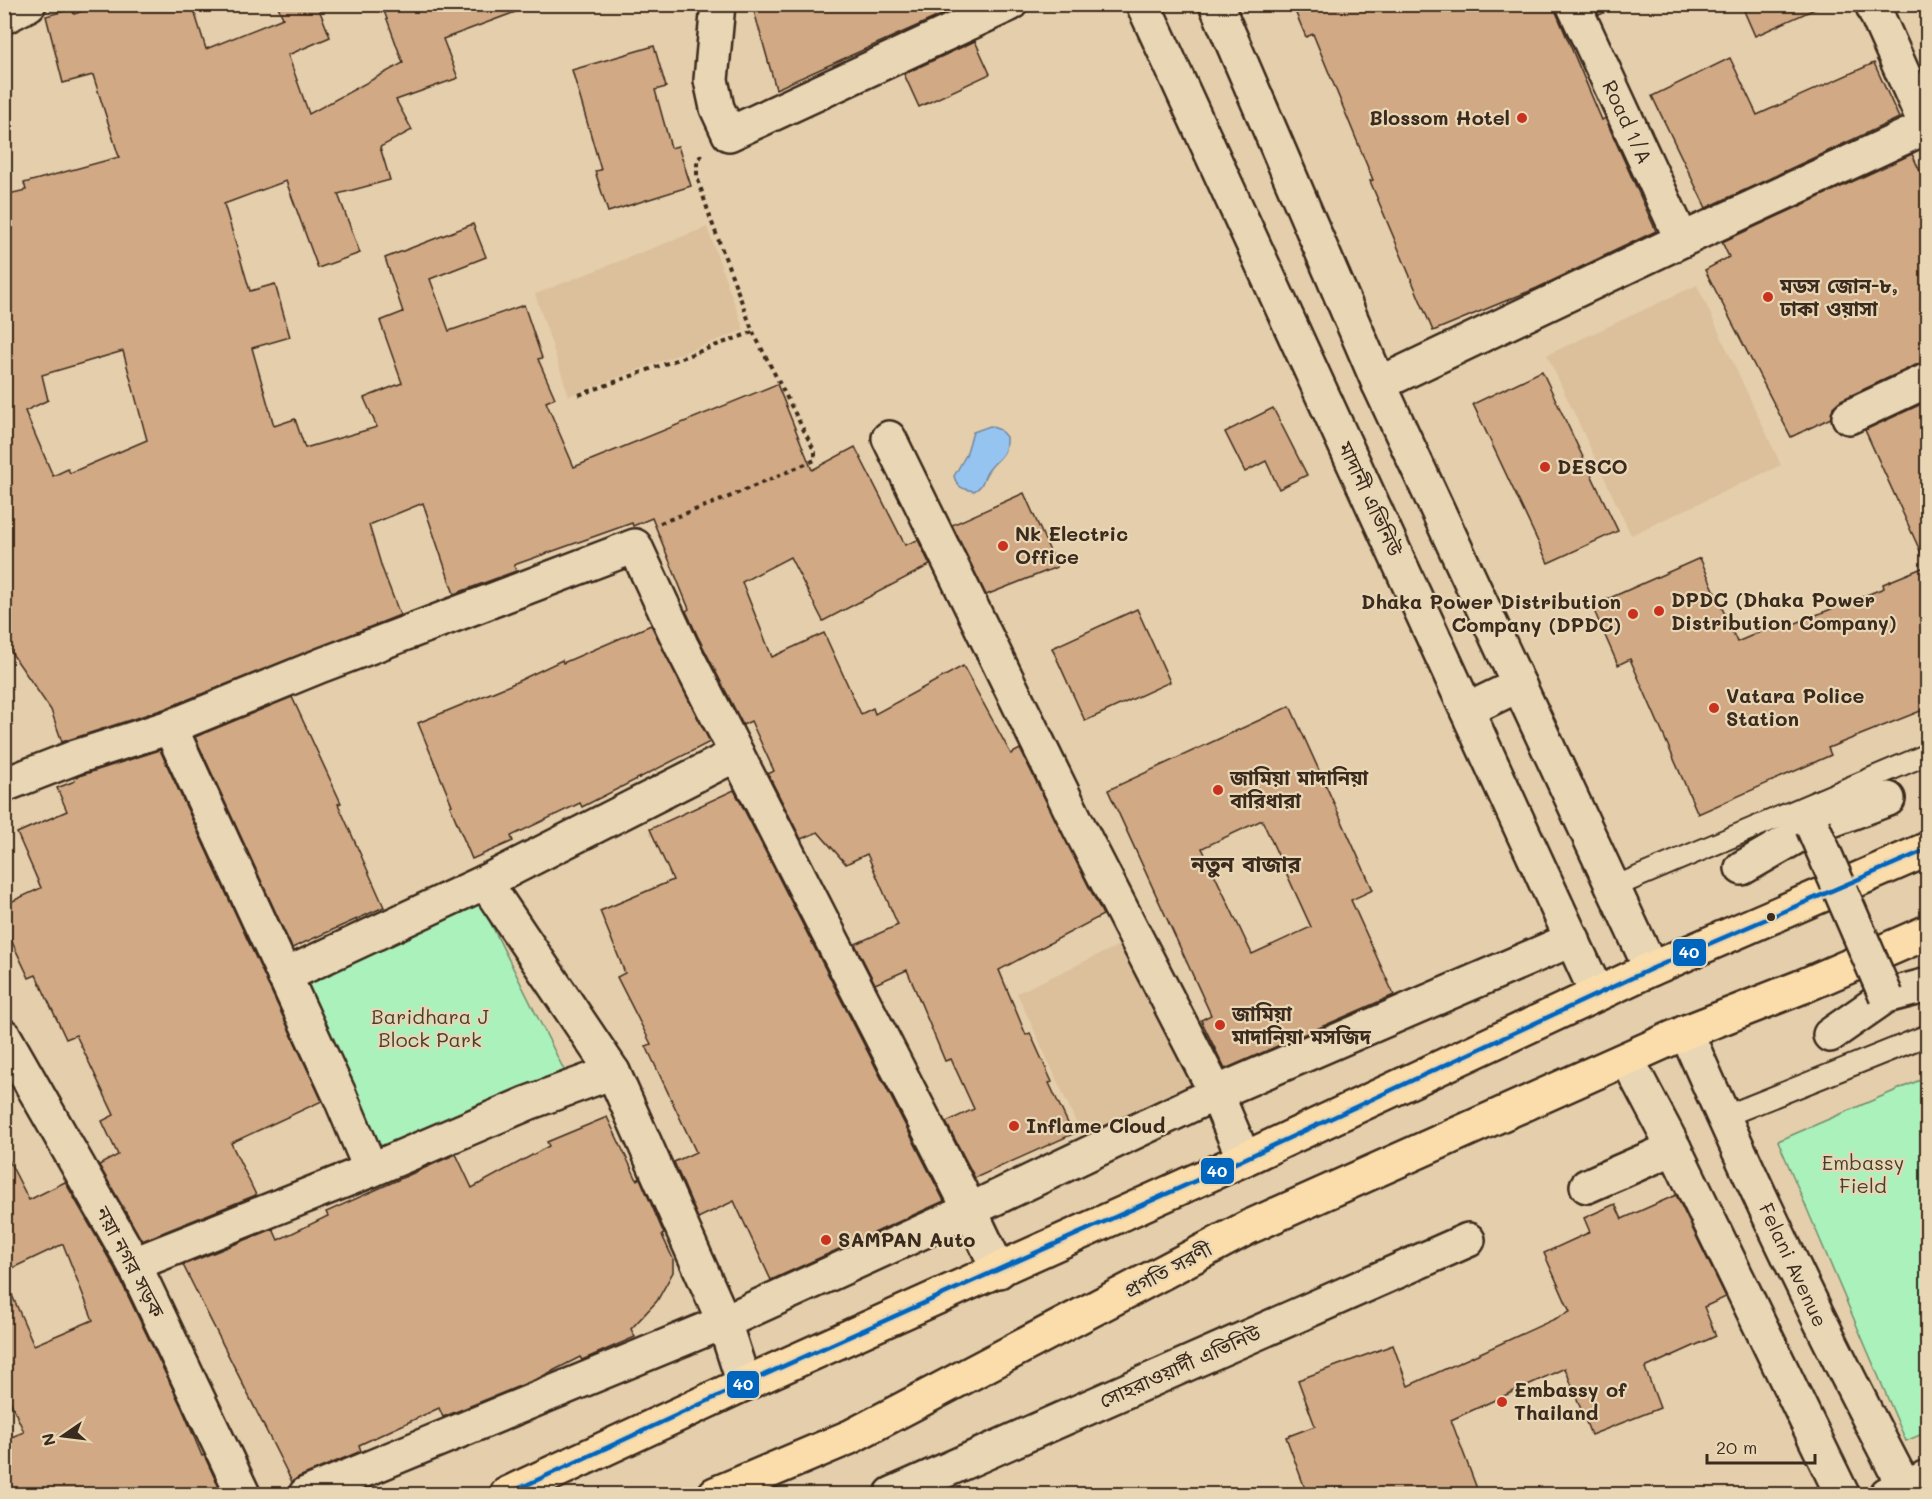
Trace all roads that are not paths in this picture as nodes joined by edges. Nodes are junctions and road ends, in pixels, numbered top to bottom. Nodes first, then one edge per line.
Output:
1 (29, 4) edge
2 (718, 4) edge
3 (1010, 4) edge
4 (1143, 4) edge
5 (1216, 4) edge
6 (1573, 4) edge
7 (1872, 4) edge
8 (4, 16) edge
9 (1927, 128) edge
10 (1682, 240) junction
11 (1928, 380) edge
12 (1379, 384) junction
13 (1849, 417) dead end
14 (889, 438) dead end
15 (1519, 685) junction
16 (1467, 710) junction
17 (170, 727) junction
18 (737, 754) junction
19 (1928, 754) edge
20 (4, 784) edge
21 (1888, 799) dead end
22 (1813, 827) junction
23 (1928, 849) edge
24 (1742, 868) dead end
25 (485, 882) junction
26 (1614, 887) junction
27 (1928, 932) edge
28 (1573, 939) junction
29 (1652, 969) junction
30 (284, 976) junction
31 (1928, 985) edge
32 (1597, 994) junction
33 (1886, 996) junction
34 (1686, 1032) junction
35 (1830, 1035) dead end
36 (1928, 1035) edge
37 (4, 1036) edge
38 (1628, 1059) junction
39 (12, 1069) edge
40 (613, 1072) junction
41 (1216, 1093) junction
42 (1723, 1117) junction
43 (1674, 1148) junction
44 (1244, 1159) junction
45 (371, 1170) junction
46 (1587, 1186) dead end
47 (970, 1210) junction
48 (1468, 1239) dead end
49 (134, 1264) junction
50 (999, 1271) junction
51 (724, 1322) junction
52 (744, 1384) junction
53 (1907, 1488) edge
54 (243, 1494) edge
55 (306, 1494) edge
56 (507, 1494) edge
57 (715, 1494) edge
58 (892, 1494) edge
59 (1842, 1494) edge

1 - 8 street
2 - 3 street
4 - 16 street, মাদানী এভিনিউ
5 - 12 street
6 - 10 street, Road 1/A
7 - 9 street
9 - 10 street
10 - 12 street
11 - 13 street
12 - 15 street
14 - 41 street
15 - 16 street
15 - 26 street
16 - 28 street, মাদানী এভিনিউ
17 - 18 street
17 - 20 street
17 - 30 street
18 - 25 street
18 - 47 street
19 - 26 lane
21 - 22 street
22 - 24 street
22 - 33 street, bridge
23 - 29 main road
25 - 30 street
25 - 40 street
26 - 29 street
27 - 34 main road, প্রগতি সরণী
28 - 32 street, মাদানী এভিনিউ
28 - 41 street
29 - 32 main road
30 - 45 street
31 - 33 street
32 - 44 main road
33 - 35 street
34 - 38 main road, প্রগতি সরণী
34 - 42 street, Felani Avenue
36 - 42 lane
37 - 39 street, নয়া নগর সড়ক
38 - 43 street
38 - 57 main road, প্রগতি সরণী
39 - 49 street, নয়া নগর সড়ক
40 - 45 street
40 - 51 street
41 - 44 street
41 - 47 street
42 - 53 street, Felani Avenue
43 - 46 street
43 - 59 street
44 - 50 main road
45 - 49 street
47 - 50 street
47 - 51 street
48 - 58 street, সোহরাওয়ার্দী এভিনিউ
49 - 54 street, নয়া নগর সড়ক
50 - 52 main road
51 - 52 street
51 - 55 street
52 - 56 main road

